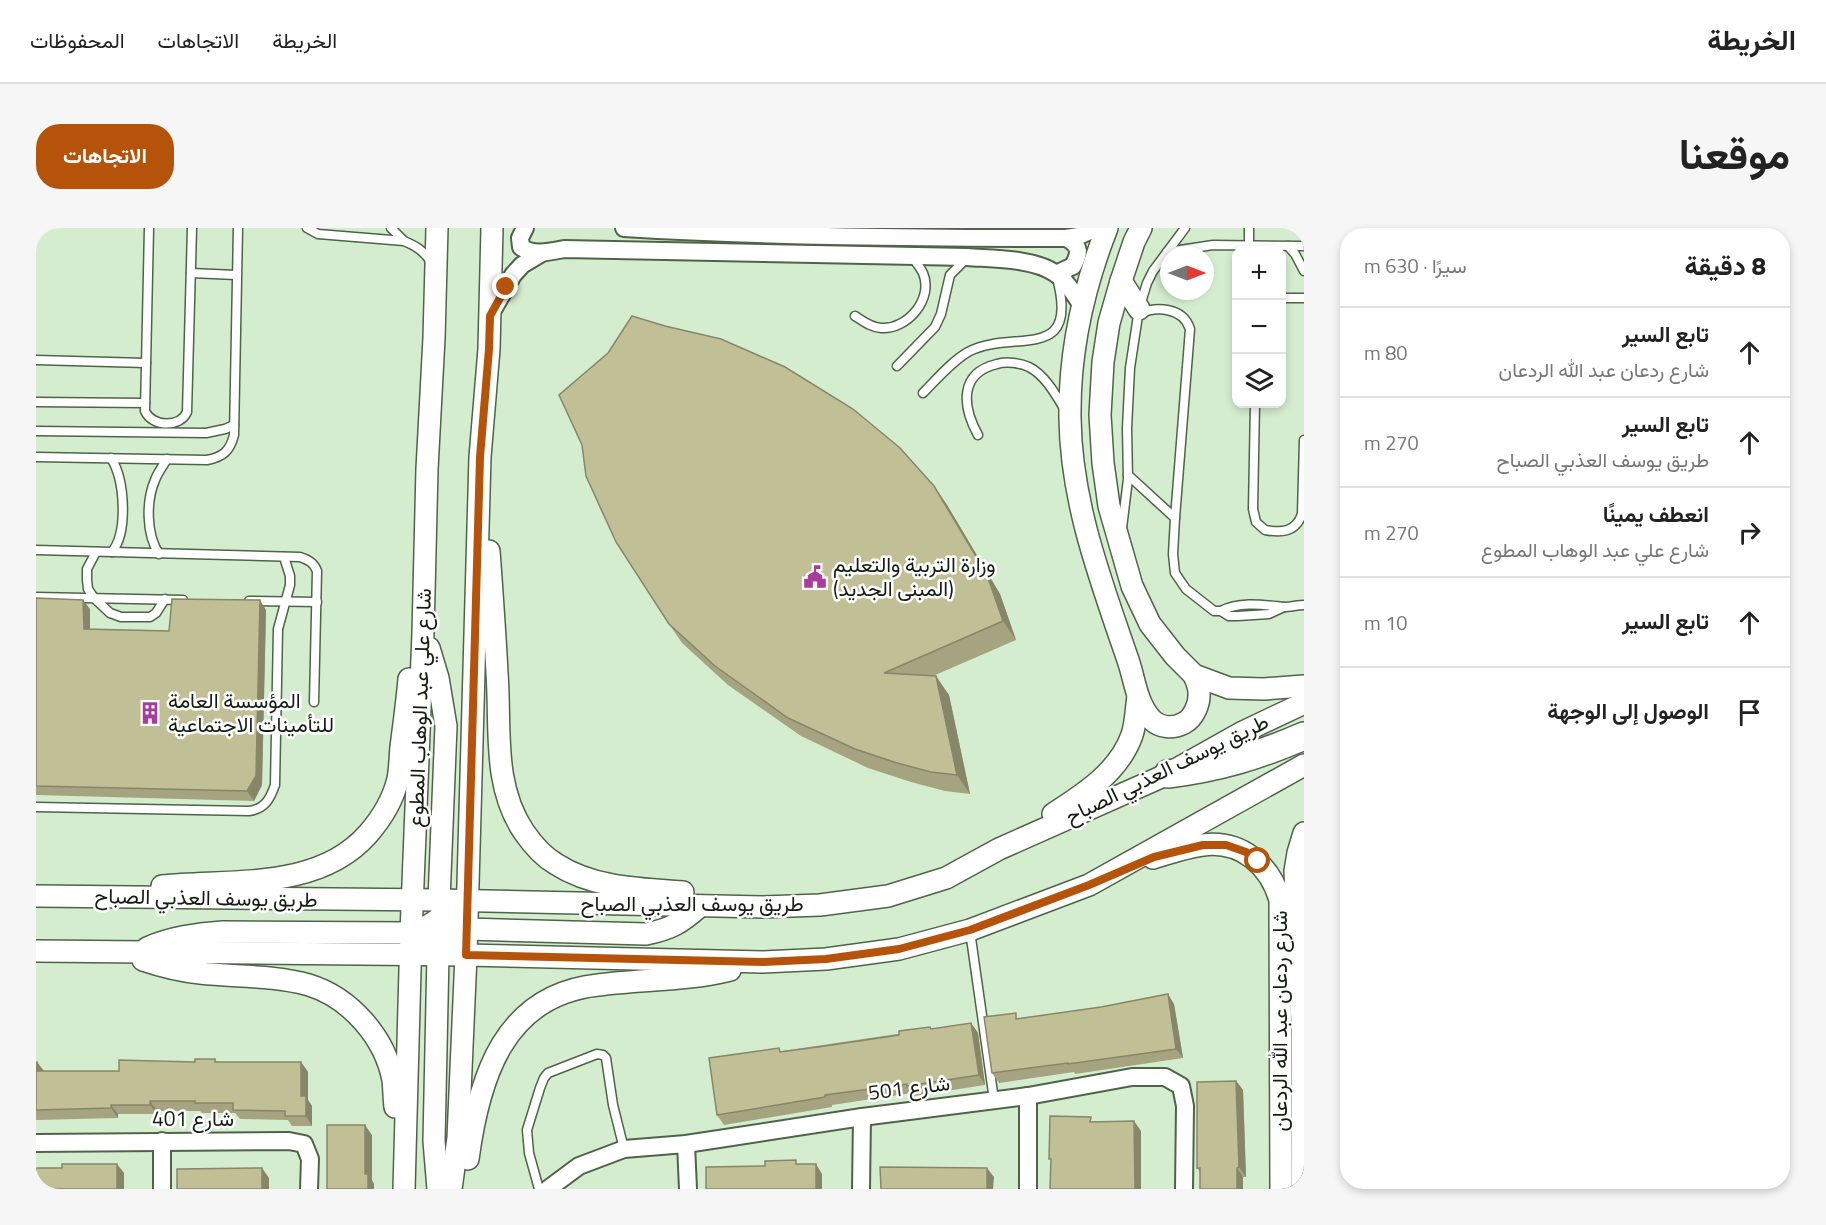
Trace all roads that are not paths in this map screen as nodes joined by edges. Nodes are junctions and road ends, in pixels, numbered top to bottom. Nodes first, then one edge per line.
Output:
1 (149, 228) edge
2 (192, 228) edge
3 (238, 228) edge
4 (307, 228) edge
5 (351, 228) edge
6 (391, 228) edge
7 (437, 228) edge
8 (492, 228) edge
9 (525, 228) edge
10 (624, 228) edge
11 (1095, 228) edge
12 (1107, 228) edge
13 (1141, 228) edge
14 (1185, 228) edge
15 (1249, 228) edge
16 (698, 230) edge
17 (854, 232) edge
18 (941, 233) edge
19 (995, 233) edge
20 (360, 237) junction
21 (1066, 238) junction
22 (404, 241) junction
23 (1172, 246) edge
24 (1206, 246) edge
25 (1249, 246) joint
26 (1288, 246) joint
27 (1304, 246) edge
28 (542, 253) junction
29 (912, 256) junction
30 (967, 257) junction
31 (1160, 262) edge
32 (435, 270) junction
33 (1304, 271) edge
34 (191, 273) junction
35 (1056, 274) junction
36 (237, 275) junction
37 (1121, 281) junction
38 (1286, 298) edge
39 (1304, 298) edge
40 (1082, 306) junction
41 (1139, 311) junction
42 (490, 316) junction
43 (855, 316) dead end
44 (36, 360) edge
45 (146, 363) junction
46 (897, 366) dead end
47 (923, 393) dead end
48 (36, 402) edge
49 (145, 403) junction
50 (1255, 408) edge
51 (1070, 419) junction
52 (234, 425) junction
53 (36, 431) edge
54 (978, 435) dead end
55 (1304, 440) edge
56 (36, 457) edge
57 (480, 457) junction
58 (111, 458) junction
59 (167, 459) junction
60 (427, 470) junction
61 (1128, 475) junction
62 (1303, 493) edge
63 (1175, 518) junction
64 (1119, 543) junction
65 (36, 550) edge
66 (96, 552) junction
67 (112, 552) junction
68 (159, 554) junction
69 (284, 557) junction
70 (36, 597) edge
71 (94, 598) junction
72 (165, 599) junction
73 (189, 600) edge
74 (237, 601) edge
75 (285, 602) junction
76 (316, 602) junction
77 (1304, 605) edge
78 (423, 633) junction
79 (1194, 675) junction
80 (1304, 686) edge
81 (1138, 697) junction
82 (314, 702) dead end
83 (1304, 703) edge
84 (1304, 736) edge
85 (1304, 765) edge
86 (1168, 774) junction
87 (36, 807) edge
88 (1304, 833) edge
89 (999, 849) junction
90 (1295, 871) junction
91 (1268, 873) junction
92 (1089, 885) junction
93 (45, 896) edge
94 (413, 900) junction
95 (468, 900) junction
96 (700, 906) junction
97 (763, 907) junction
98 (439, 929) junction
99 (970, 930) junction
100 (36, 951) edge
101 (129, 953) junction
102 (411, 955) junction
103 (466, 955) junction
104 (763, 962) junction
105 (1303, 1023) edge
106 (1028, 1096) junction
107 (994, 1100) junction
108 (862, 1117) junction
109 (162, 1141) junction
110 (36, 1143) edge
111 (686, 1143) junction
112 (624, 1149) junction
113 (162, 1189) edge
114 (309, 1189) edge
115 (402, 1189) edge
116 (438, 1189) edge
117 (451, 1189) edge
118 (464, 1189) edge
119 (539, 1189) edge
120 (548, 1189) edge
121 (688, 1189) edge
122 (861, 1189) edge
123 (1028, 1189) edge
124 (1184, 1189) edge
125 (1281, 1189) edge
126 (1302, 1189) edge

1 - 45 lane
2 - 34 lane
3 - 36 lane
4 - 20 lane
5 - 20 lane
6 - 22 lane
7 - 32 street, شارع علي عبد الوهاب المطوع
8 - 42 street, شارع علي عبد الوهاب المطوع
9 - 28 street
10 - 16 street
11 - 21 street
12 - 40 street
13 - 37 street
14 - 23 lane
15 - 25 lane
16 - 17 street
17 - 18 street
18 - 19 street
19 - 21 street
20 - 22 lane
21 - 35 street
22 - 32 lane
24 - 25 lane
26 - 27 lane
26 - 33 lane
28 - 29 street
28 - 42 street
29 - 30 street
29 - 43 lane
30 - 35 street
30 - 46 lane
31 - 41 lane
32 - 60 street, شارع علي عبد الوهاب المطوع
34 - 36 lane
34 - 49 lane
35 - 40 street
35 - 47 lane
36 - 52 lane
37 - 41 street
37 - 64 street
38 - 39 lane
40 - 51 street
41 - 61 lane
41 - 63 lane
42 - 57 street, شارع علي عبد الوهاب المطوع
44 - 45 lane
45 - 49 lane
48 - 49 lane
50 - 62 lane
51 - 54 lane
51 - 81 street
52 - 53 lane
52 - 59 lane
55 - 62 lane
56 - 58 lane
57 - 95 street, شارع علي عبد الوهاب المطوع
57 - 97 street
58 - 59 lane
58 - 67 lane
59 - 68 lane
60 - 78 street, شارع علي عبد الوهاب المطوع
60 - 93 street
61 - 63 lane
61 - 64 lane
63 - 77 lane
64 - 79 street
65 - 66 lane
66 - 67 lane
66 - 71 lane
67 - 68 lane
68 - 69 lane
69 - 75 lane
69 - 76 lane
70 - 71 lane
71 - 72 lane
71 - 72 lane
72 - 73 lane
74 - 75 lane
75 - 76 lane
75 - 87 lane
76 - 82 lane
78 - 94 street, شارع علي عبد الوهاب المطوع
78 - 98 street
79 - 80 street
79 - 81 street
81 - 89 street
83 - 86 street, طريق يوسف العذبي الصباح
84 - 86 main road
85 - 92 street, طريق يوسف العذبي الصباح
86 - 89 street, طريق يوسف العذبي الصباح
88 - 90 street, شارع ردعان عبد الله الردعان
89 - 97 street, طريق يوسف العذبي الصباح
90 - 91 street
90 - 105 street, شارع ردعان عبد الله الردعان
91 - 92 street, شارع ردعان عبد الله الردعان
91 - 125 street, شارع ردعان عبد الله الردعان
92 - 99 street, طريق يوسف العذبي الصباح
93 - 94 street, طريق يوسف العذبي الصباح
94 - 98 street, طريق يوسف العذبي الصباح
94 - 98 street, شارع علي عبد الوهاب المطوع
95 - 96 street, طريق يوسف العذبي الصباح
95 - 98 street, طريق يوسف العذبي الصباح
95 - 98 street, شارع علي عبد الوهاب المطوع
96 - 97 street, طريق يوسف العذبي الصباح
96 - 98 street
98 - 101 street
98 - 102 street, شارع علي عبد الوهاب المطوع
98 - 103 street, شارع علي عبد الوهاب المطوع
98 - 103 street, طريق يوسف العذبي الصباح
98 - 116 street
99 - 104 street, طريق يوسف العذبي الصباح
99 - 107 lane
100 - 101 street
101 - 102 street
101 - 115 street
102 - 115 street, شارع علي عبد الوهاب المطوع
103 - 104 street, طريق يوسف العذبي الصباح
103 - 117 street, شارع علي عبد الوهاب المطوع
104 - 118 street
105 - 126 street, شارع ردعان عبد الله الردعان
106 - 107 street, شارع 501
106 - 123 street
106 - 124 street, شارع 501
107 - 108 street, شارع 501
108 - 111 street, شارع 501
108 - 122 street
109 - 110 street, شارع 401
109 - 113 street
109 - 114 street, شارع 401
111 - 112 street, شارع 501
111 - 121 street
112 - 119 lane
112 - 120 street, شارع 501

